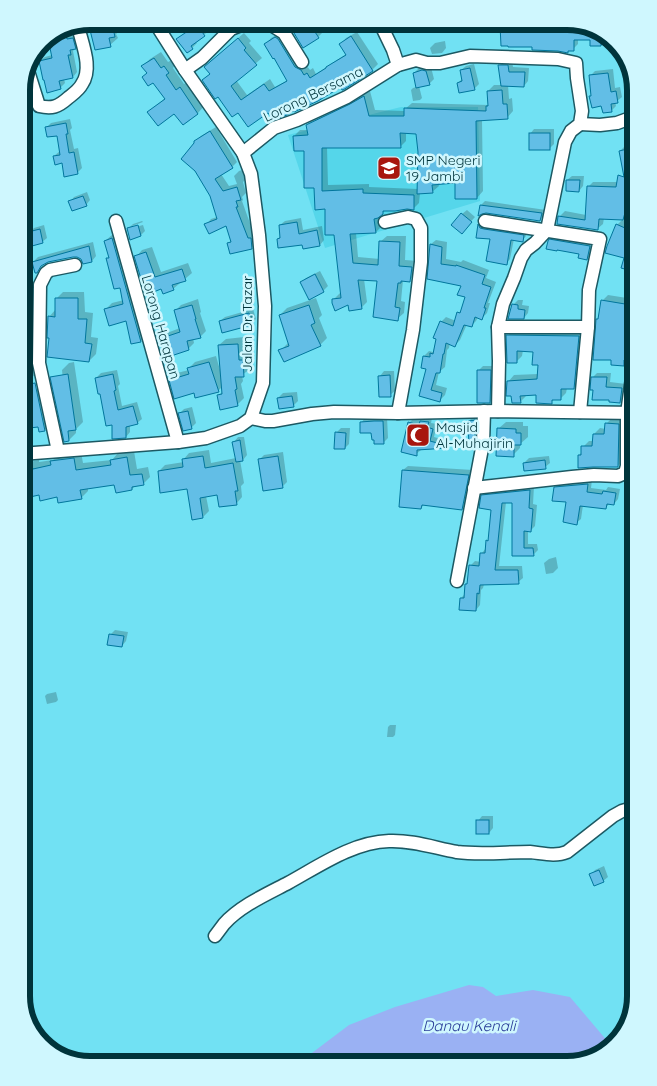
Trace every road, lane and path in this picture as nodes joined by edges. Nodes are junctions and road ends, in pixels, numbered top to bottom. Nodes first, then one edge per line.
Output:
1 (160, 30) edge
2 (230, 30) edge
3 (279, 30) edge
4 (383, 30) edge
5 (79, 31) edge
6 (302, 62) dead end
7 (398, 65) junction
8 (185, 70) junction
9 (31, 80) edge
10 (627, 119) edge
11 (580, 124) junction
12 (243, 153) junction
13 (116, 221) dead end
14 (485, 221) dead end
15 (384, 222) dead end
16 (548, 230) junction
17 (75, 265) dead end
18 (498, 326) junction
19 (588, 327) junction
20 (498, 410) junction
21 (484, 411) junction
22 (580, 412) junction
23 (398, 413) junction
24 (627, 413) edge
25 (251, 418) junction
26 (178, 442) junction
27 (58, 451) junction
28 (30, 453) edge
29 (627, 471) edge
30 (474, 488) junction
31 (457, 580) dead end
32 (627, 809) edge
33 (215, 936) dead end

1 - 8 street, Jalan Dr. Tazar
2 - 8 street
3 - 6 street
4 - 7 street
5 - 9 street
7 - 11 street, Lorong Bersama
7 - 12 street, Lorong Bersama
8 - 12 street, Jalan Dr. Tazar
10 - 11 street
11 - 16 street
12 - 25 street, Jalan Dr. Tazar
13 - 26 street, Lorong Harapan
14 - 16 street
15 - 23 street
16 - 18 street
16 - 19 street
17 - 27 street
18 - 19 street
18 - 20 street
19 - 22 street
20 - 21 street
20 - 22 street
21 - 23 street
21 - 30 street
22 - 24 street
23 - 25 street
25 - 26 street
26 - 27 street
27 - 28 street
29 - 30 street
30 - 31 street
32 - 33 street

